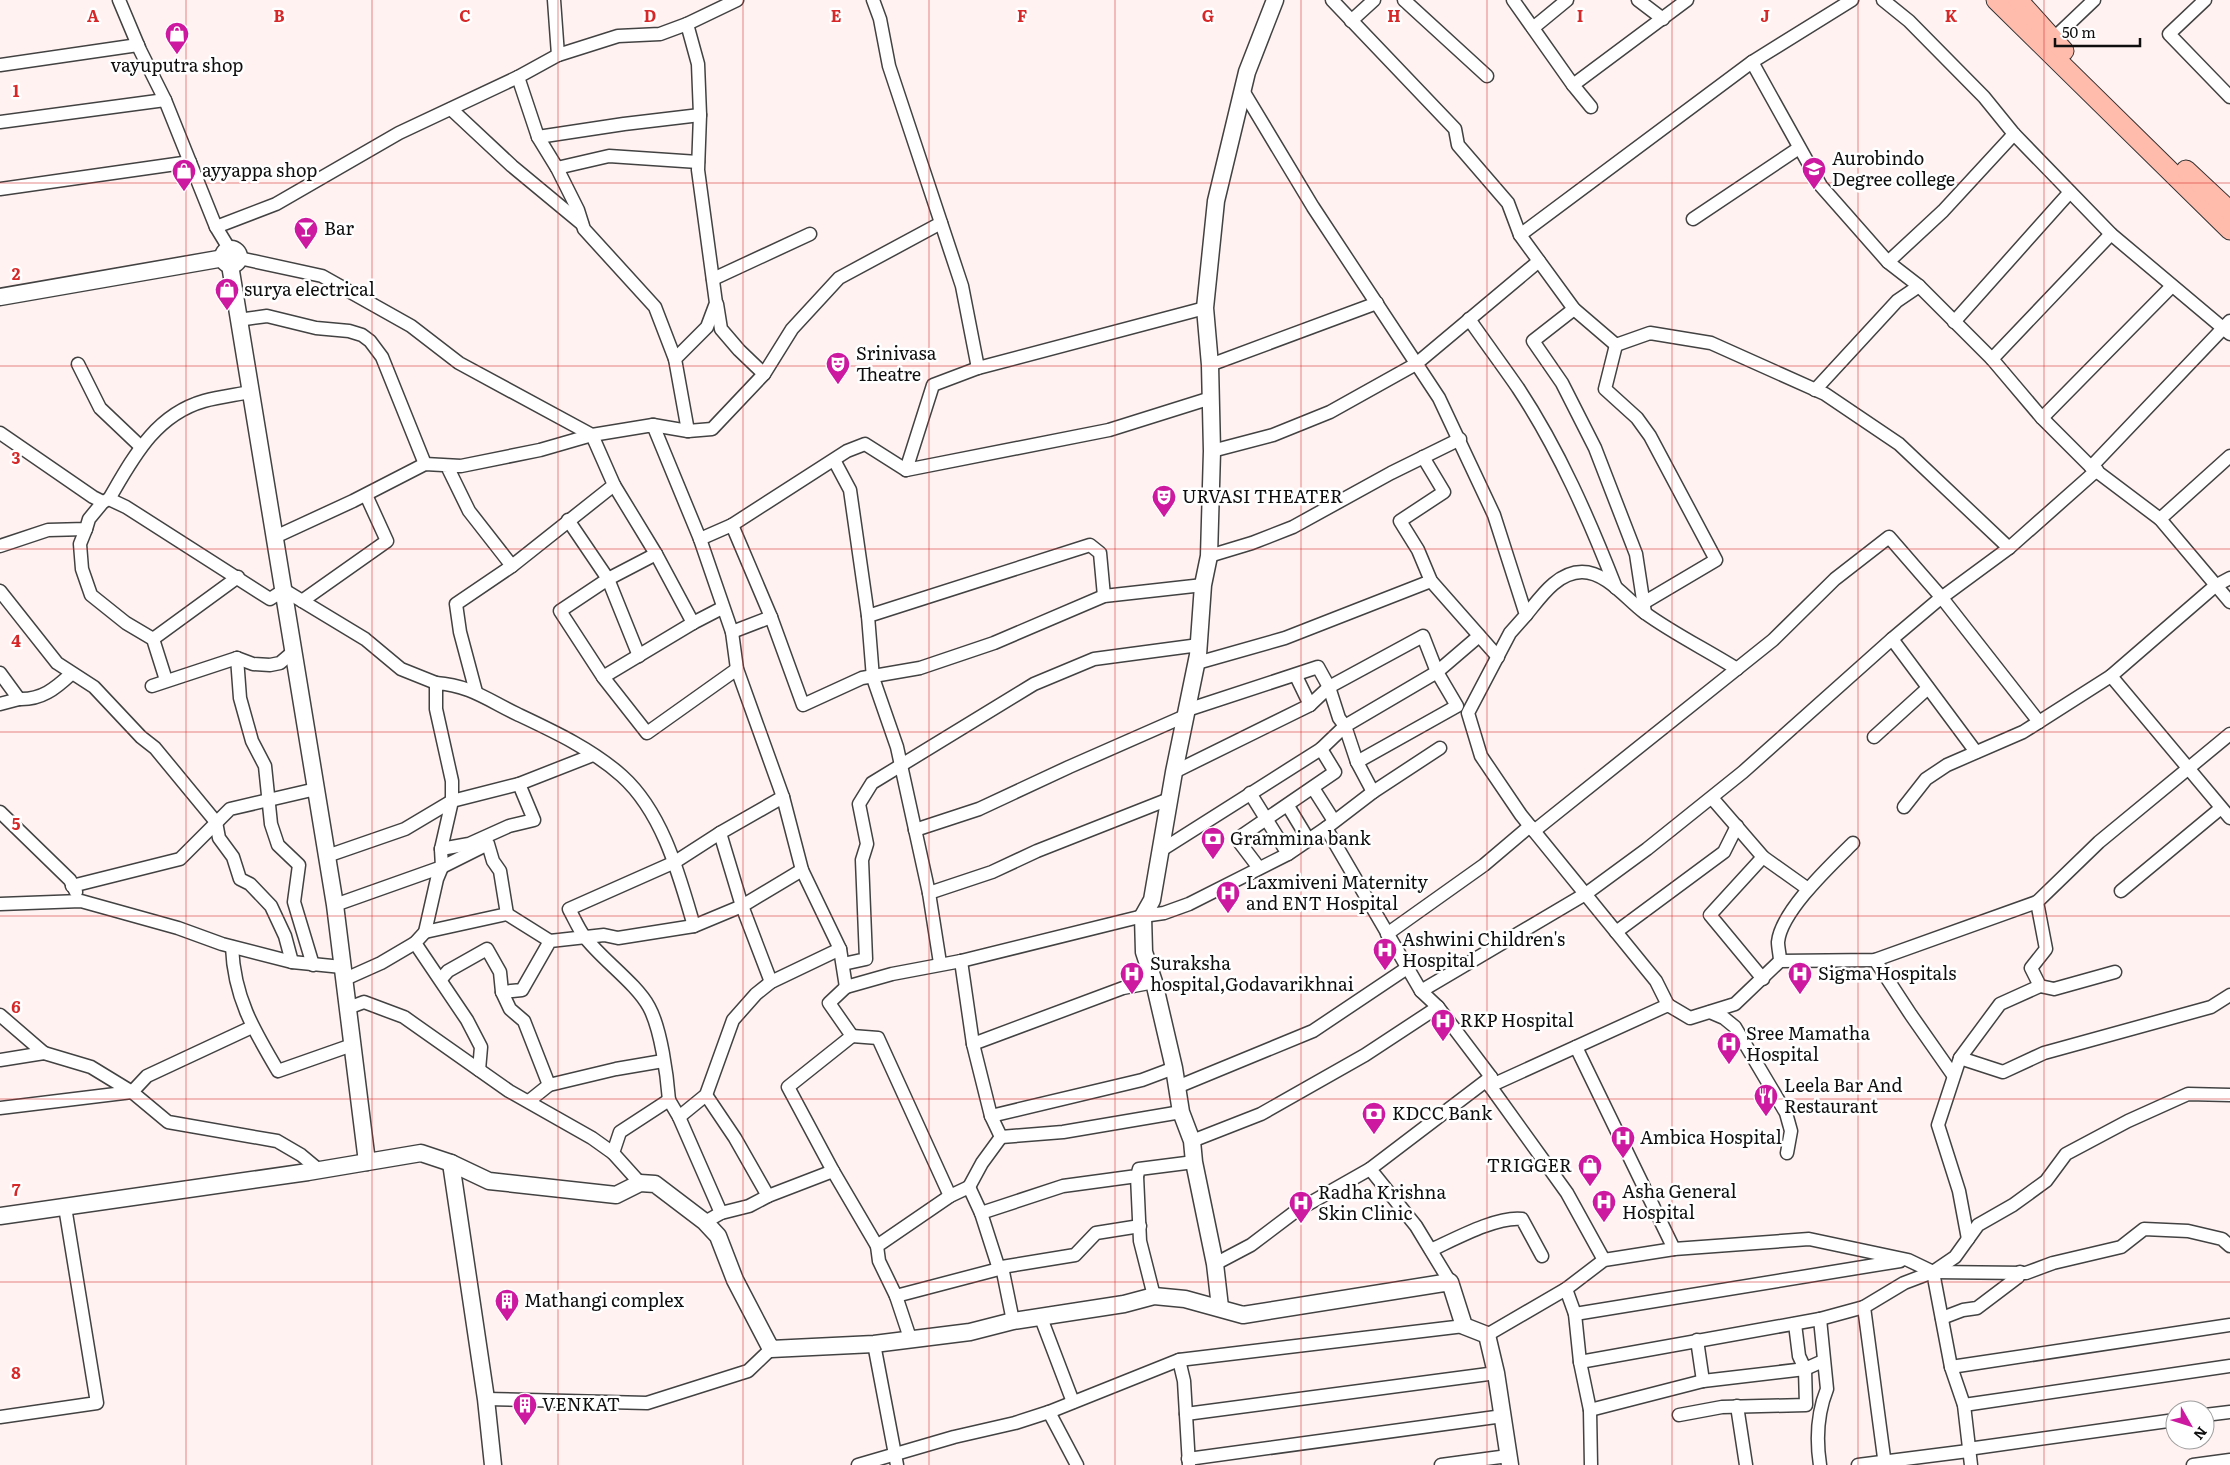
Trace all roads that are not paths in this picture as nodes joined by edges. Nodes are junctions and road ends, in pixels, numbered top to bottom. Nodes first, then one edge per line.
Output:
1 (119, 0) edge
2 (554, 0) edge
3 (737, 0) edge
4 (873, 0) edge
5 (1275, 0) edge
6 (1332, 0) edge
7 (1374, 0) edge
8 (1404, 0) edge
9 (1513, 0) edge
10 (1567, 0) edge
11 (1638, 0) edge
12 (1687, 0) edge
13 (1852, 0) edge
14 (1883, 0) edge
15 (1996, 0) edge
16 (2018, 0) edge
17 (2094, 0) edge
18 (2205, 0) edge
19 (1662, 19) junction
20 (1351, 22) junction
21 (687, 24) junction
22 (1533, 28) junction
23 (2053, 40) junction
24 (138, 45) junction
25 (558, 55) junction
26 (1752, 62) junction
27 (0, 65) edge
28 (1487, 76) dead end
29 (518, 77) junction
30 (1573, 85) junction
31 (1242, 89) junction
32 (2230, 97) edge
33 (165, 100) junction
34 (1591, 107) dead end
35 (451, 108) junction
36 (700, 116) junction
37 (0, 122) edge
38 (2014, 134) junction
39 (538, 138) junction
40 (1799, 148) junction
41 (190, 162) junction
42 (698, 162) junction
43 (557, 168) junction
44 (0, 189) edge
45 (2070, 192) junction
46 (2230, 211) edge
47 (1693, 219) dead end
48 (941, 223) junction
49 (582, 224) junction
50 (216, 227) junction
51 (2230, 230) edge
52 (810, 234) dead end
53 (2111, 234) junction
54 (1520, 235) junction
55 (231, 258) junction
56 (1539, 262) junction
57 (1888, 262) junction
58 (713, 279) junction
59 (1919, 286) junction
60 (2172, 286) junction
61 (0, 297) edge
62 (716, 303) junction
63 (1377, 303) junction
64 (1206, 308) junction
65 (1574, 309) junction
66 (1469, 319) junction
67 (238, 320) junction
68 (1954, 322) junction
69 (2228, 328) edge
70 (1616, 345) junction
71 (675, 359) junction
72 (1992, 359) junction
73 (78, 364) dead end
74 (1416, 364) junction
75 (1210, 365) junction
76 (978, 368) junction
77 (764, 374) junction
78 (1816, 390) junction
79 (250, 392) junction
80 (1211, 398) junction
81 (2042, 418) junction
82 (654, 425) junction
83 (688, 431) junction
84 (0, 433) edge
85 (592, 435) junction
86 (1460, 439) junction
87 (140, 446) junction
88 (1212, 451) junction
89 (2230, 456) edge
90 (1423, 457) junction
91 (834, 460) junction
92 (425, 464) junction
93 (447, 466) junction
94 (2094, 468) junction
95 (906, 470) junction
96 (614, 485) junction
97 (366, 495) junction
98 (106, 500) junction
99 (2160, 519) junction
100 (568, 520) junction
101 (732, 525) junction
102 (86, 529) junction
103 (275, 537) junction
104 (700, 539) junction
105 (0, 546) edge
106 (2009, 548) junction
107 (656, 554) junction
108 (1209, 556) junction
109 (512, 566) junction
110 (238, 577) junction
111 (2230, 578) edge
112 (608, 579) junction
113 (1430, 581) junction
114 (1203, 585) junction
115 (2215, 586) junction
116 (1616, 588) junction
117 (284, 590) junction
118 (0, 591) edge
119 (1104, 596) junction
120 (1942, 598) junction
121 (302, 601) junction
122 (2230, 602) edge
123 (722, 608) junction
124 (1645, 608) junction
125 (1526, 615) junction
126 (868, 616) junction
127 (771, 617) junction
128 (693, 623) junction
129 (732, 632) junction
130 (1479, 636) junction
131 (153, 639) junction
132 (1892, 639) junction
133 (1199, 645) junction
134 (294, 651) junction
135 (639, 656) junction
136 (1498, 657) junction
137 (237, 658) junction
138 (1197, 663) junction
139 (737, 669) junction
140 (1737, 669) junction
141 (1437, 672) junction
142 (0, 673) edge
143 (71, 674) junction
144 (1296, 676) junction
145 (2111, 676) junction
146 (603, 677) junction
147 (873, 678) junction
148 (166, 680) junction
149 (436, 683) junction
150 (152, 686) dead end
151 (1329, 687) junction
152 (1928, 688) junction
153 (476, 692) junction
154 (19, 699) junction
155 (0, 704) edge
156 (1310, 705) junction
157 (1186, 713) junction
158 (2039, 722) junction
159 (1345, 726) junction
160 (2230, 734) edge
161 (1874, 737) dead end
162 (1440, 748) dead end
163 (1321, 749) junction
164 (1976, 752) junction
165 (593, 755) junction
166 (1357, 762) junction
167 (900, 764) junction
168 (2187, 768) junction
169 (1174, 772) junction
170 (520, 784) junction
171 (1313, 788) junction
172 (316, 789) junction
173 (1373, 792) junction
174 (1250, 793) junction
175 (783, 797) junction
176 (1712, 798) junction
177 (1169, 799) junction
178 (268, 800) junction
179 (452, 801) junction
180 (1288, 806) junction
181 (1904, 807) dead end
182 (2221, 808) junction
183 (0, 812) edge
184 (2230, 818) edge
185 (1268, 819) junction
186 (216, 822) junction
187 (1330, 825) junction
188 (1736, 826) junction
189 (1532, 828) junction
190 (915, 830) junction
191 (720, 833) junction
192 (1308, 839) junction
193 (486, 841) junction
194 (1854, 843) dead end
195 (441, 849) junction
196 (1160, 851) junction
197 (1288, 854) junction
198 (327, 856) junction
199 (1763, 857) junction
200 (675, 862) junction
201 (442, 867) junction
202 (1259, 868) junction
203 (802, 870) junction
204 (72, 886) junction
205 (1808, 889) junction
206 (2121, 890) dead end
207 (929, 893) junction
208 (1587, 893) junction
209 (81, 901) junction
210 (2037, 902) junction
211 (0, 904) edge
212 (335, 905) junction
213 (742, 906) junction
214 (507, 914) junction
215 (1143, 916) junction
216 (694, 926) junction
217 (425, 932) junction
218 (1616, 932) junction
219 (1387, 934) junction
220 (584, 937) junction
221 (550, 940) junction
222 (416, 943) junction
223 (232, 947) junction
224 (840, 949) junction
225 (961, 960) junction
226 (1875, 960) junction
227 (1780, 961) junction
228 (292, 962) junction
229 (940, 963) junction
230 (843, 964) junction
231 (313, 965) junction
232 (1407, 968) junction
233 (2115, 972) dead end
234 (342, 973) junction
235 (1763, 978) junction
236 (441, 979) junction
237 (771, 982) junction
238 (1154, 982) junction
239 (2040, 986) junction
240 (846, 987) junction
241 (1421, 991) junction
242 (502, 992) junction
243 (2230, 995) edge
244 (1668, 1005) junction
245 (1438, 1007) junction
246 (348, 1008) junction
247 (1710, 1012) junction
248 (0, 1015) edge
249 (252, 1027) junction
250 (852, 1036) junction
251 (973, 1044) junction
252 (352, 1045) junction
253 (1576, 1047) junction
254 (44, 1053) junction
255 (1960, 1058) junction
256 (0, 1060) edge
257 (663, 1061) junction
258 (1174, 1068) junction
259 (479, 1070) junction
260 (1953, 1075) junction
261 (1491, 1082) junction
262 (548, 1085) junction
263 (1176, 1087) junction
264 (132, 1092) junction
265 (2230, 1095) edge
266 (706, 1096) junction
267 (669, 1100) junction
268 (528, 1101) junction
269 (0, 1108) edge
270 (1181, 1112) junction
271 (991, 1116) junction
272 (679, 1117) junction
273 (1001, 1137) junction
274 (1192, 1142) junction
275 (613, 1153) junction
276 (1787, 1154) dead end
277 (367, 1162) junction
278 (1194, 1162) junction
279 (451, 1163) junction
280 (1370, 1169) junction
281 (320, 1170) junction
282 (833, 1171) junction
283 (1137, 1176) junction
284 (640, 1183) junction
285 (969, 1188) junction
286 (768, 1196) junction
287 (950, 1196) junction
288 (65, 1207) junction
289 (721, 1213) junction
290 (981, 1213) junction
291 (0, 1216) edge
292 (705, 1222) junction
293 (1140, 1226) junction
294 (1968, 1239) junction
295 (877, 1246) junction
296 (2230, 1246) edge
297 (1674, 1248) junction
298 (1431, 1250) junction
299 (1542, 1256) dead end
300 (1604, 1260) junction
301 (1908, 1260) junction
302 (1215, 1264) junction
303 (1000, 1268) junction
304 (1933, 1272) junction
305 (2020, 1272) junction
306 (1450, 1282) junction
307 (1566, 1290) junction
308 (896, 1296) junction
309 (1154, 1296) junction
310 (1220, 1307) junction
311 (1864, 1307) junction
312 (1575, 1314) junction
313 (1041, 1318) junction
314 (1942, 1318) junction
315 (1820, 1319) junction
316 (1013, 1321) junction
317 (1795, 1324) junction
318 (2230, 1325) edge
319 (1464, 1326) junction
320 (1487, 1335) junction
321 (910, 1338) junction
322 (1697, 1340) junction
323 (874, 1344) junction
324 (771, 1349) junction
325 (1179, 1360) junction
326 (1823, 1361) junction
327 (1580, 1362) junction
328 (2230, 1366) edge
329 (1950, 1367) junction
330 (1805, 1369) junction
331 (1496, 1373) junction
332 (1703, 1381) junction
333 (486, 1399) junction
334 (1073, 1402) junction
335 (1737, 1406) junction
336 (1964, 1406) junction
337 (1590, 1410) junction
338 (1049, 1412) junction
339 (2230, 1412) edge
340 (1186, 1414) junction
341 (2215, 1414) edge
342 (1679, 1415) dead end
343 (1502, 1416) junction
344 (0, 1417) edge
345 (2165, 1421) edge
346 (1968, 1450) junction
347 (896, 1459) edge
348 (1509, 1460) edge
349 (2230, 1460) edge
350 (1189, 1462) edge
351 (1885, 1463) edge
352 (492, 1465) edge
353 (858, 1465) edge
354 (1076, 1465) edge
355 (1441, 1465) edge
356 (1590, 1465) edge
357 (1746, 1465) edge
358 (1820, 1465) edge
359 (1858, 1465) edge
360 (1971, 1465) edge
361 (2193, 1465) edge

1 - 24 street
2 - 25 street
3 - 21 street
4 - 48 street
5 - 31 street
6 - 20 street
7 - 20 street
8 - 28 street
9 - 22 street
10 - 22 street
11 - 19 street
12 - 19 street
13 - 26 street
14 - 38 street
15 - 51 main road
16 - 23 main road
17 - 23 street
18 - 32 street
19 - 30 street
20 - 54 street
21 - 25 street
21 - 36 street
22 - 30 street
23 - 46 main road
24 - 27 street
24 - 33 street
25 - 29 street
26 - 40 street
26 - 54 street
29 - 35 street
29 - 39 street
30 - 34 street
31 - 63 street
31 - 64 street
33 - 37 street
33 - 41 street
35 - 49 street
35 - 50 street
36 - 39 street
36 - 42 street
38 - 45 street
38 - 57 street
39 - 43 street
40 - 47 street
40 - 57 street
41 - 44 street
41 - 50 street
42 - 43 street
42 - 58 street
43 - 49 street
45 - 53 street
45 - 68 street
48 - 76 street
48 - 77 street
49 - 71 street
50 - 55 street
52 - 58 street
53 - 60 street
53 - 72 street
54 - 56 street
55 - 61 street
55 - 67 street
55 - 85 street
56 - 65 street
56 - 66 street
57 - 59 street
58 - 62 street
59 - 68 street
59 - 78 street
60 - 69 street
60 - 81 street
62 - 71 street
62 - 77 street
63 - 74 street
63 - 75 street
64 - 75 street
64 - 76 street
65 - 70 street
65 - 124 street
66 - 74 street
66 - 116 street
67 - 79 street
67 - 92 street
68 - 72 street
69 - 94 street
70 - 78 street
70 - 124 street
71 - 83 street
72 - 81 street
73 - 87 street
74 - 86 street
74 - 88 street
75 - 80 street
76 - 95 street
77 - 83 street
78 - 106 street
79 - 87 street
79 - 103 street
80 - 88 street
80 - 95 street
81 - 94 street
82 - 83 street
82 - 85 street
82 - 104 street
84 - 98 street
85 - 93 street
85 - 96 street
86 - 90 street
86 - 125 street
87 - 98 street
88 - 108 street
89 - 99 street
90 - 108 street
90 - 113 street
91 - 95 street
91 - 101 street
91 - 126 street
92 - 93 street
92 - 97 street
93 - 109 street
94 - 99 street
94 - 106 street
96 - 100 street
96 - 107 street
97 - 103 street
97 - 121 street
98 - 102 street
98 - 110 street
99 - 115 street
100 - 109 street
100 - 112 street
101 - 104 street
101 - 127 street
102 - 105 street
102 - 131 street
103 - 117 street
104 - 123 street
106 - 120 street
107 - 112 street
107 - 128 street
108 - 114 street
109 - 153 street
110 - 117 street
110 - 131 street
111 - 115 street
112 - 135 street
112 - 146 street
113 - 130 street
113 - 138 street
114 - 119 street
114 - 133 street
115 - 122 street
115 - 145 street
116 - 124 street
116 - 125 street
117 - 121 street
117 - 134 street
118 - 143 street
119 - 126 street
119 - 147 street
120 - 132 street
120 - 140 street
120 - 158 street
121 - 149 street
123 - 128 street
123 - 129 street
124 - 140 street
125 - 136 street
126 - 147 street
127 - 129 street
127 - 147 street
128 - 135 street
129 - 139 street
130 - 136 street
130 - 141 street
131 - 148 street
132 - 152 street
132 - 176 street
133 - 138 street
133 - 167 street
134 - 137 street
134 - 172 street
135 - 146 street
136 - 189 street
137 - 148 street
137 - 178 street
138 - 157 street
139 - 146 street
139 - 175 street
140 - 189 street
141 - 151 street
141 - 159 street
141 - 166 street
142 - 154 street
143 - 154 street
143 - 186 street
144 - 151 street
144 - 156 street
144 - 157 street
145 - 158 street
145 - 168 street
147 - 167 street
148 - 150 street
149 - 153 street
149 - 179 street
151 - 156 street
151 - 159 street
152 - 161 street
152 - 164 street
153 - 165 street
154 - 155 street
156 - 169 street
157 - 169 street
157 - 190 street
158 - 164 street
159 - 163 street
159 - 166 street
160 - 168 street
162 - 173 street
163 - 171 street
163 - 174 street
164 - 181 street
165 - 170 street
165 - 200 street
166 - 173 street
167 - 190 street
167 - 230 street
168 - 182 street
168 - 210 street
169 - 177 street
170 - 179 street
170 - 193 street
171 - 180 street
171 - 187 street
172 - 178 street
172 - 198 street
173 - 187 street
174 - 185 street
174 - 196 street
175 - 191 street
175 - 203 street
176 - 188 street
176 - 208 street
177 - 196 street
177 - 207 street
178 - 186 street
178 - 231 street
179 - 195 street
179 - 198 street
180 - 185 street
180 - 192 street
182 - 184 street
182 - 206 street
183 - 204 street
185 - 197 street
185 - 202 street
186 - 204 street
186 - 228 street
187 - 192 street
187 - 219 street
188 - 199 street
188 - 218 street
189 - 208 street
189 - 219 street
190 - 207 street
191 - 200 street
191 - 213 street
192 - 197 street
193 - 195 street
193 - 201 street
193 - 214 street
194 - 205 street
195 - 201 street
196 - 215 street
197 - 202 street
198 - 212 street
199 - 205 street
199 - 235 street
200 - 216 street
200 - 220 street
201 - 212 street
201 - 217 street
202 - 215 street
203 - 213 street
203 - 224 street
204 - 209 street
205 - 227 street
207 - 229 street
208 - 218 street
208 - 241 street
209 - 211 street
209 - 223 street
210 - 226 street
210 - 239 street
212 - 234 street
213 - 216 street
213 - 237 street
214 - 217 street
214 - 221 street
215 - 225 street
215 - 238 street
216 - 220 street
217 - 222 street
218 - 244 street
219 - 232 street
220 - 221 street
220 - 257 street
221 - 242 street
222 - 234 street
222 - 236 street
223 - 228 street
223 - 249 street
224 - 230 street
224 - 237 street
225 - 229 street
225 - 251 street
226 - 227 street
226 - 260 street
227 - 235 street
228 - 231 street
229 - 240 street
230 - 240 street
231 - 234 street
232 - 241 street
232 - 263 street
233 - 239 street
234 - 246 street
235 - 247 street
236 - 242 street
236 - 259 street
237 - 266 street
238 - 251 street
238 - 258 street
239 - 255 street
240 - 250 street
241 - 245 street
242 - 262 street
243 - 255 street
244 - 247 street
244 - 253 street
245 - 261 street
245 - 274 street
246 - 252 street
246 - 259 street
247 - 276 street
248 - 254 street
249 - 252 street
249 - 264 street
250 - 282 street
250 - 287 street
251 - 271 street
252 - 277 street
253 - 261 street
253 - 297 street
254 - 256 street
254 - 264 street
255 - 260 street
257 - 262 street
257 - 267 street
258 - 263 street
258 - 271 street
259 - 268 street
260 - 294 street
261 - 280 street
261 - 300 street
262 - 268 street
263 - 270 street
264 - 269 street
264 - 281 street
265 - 294 street
266 - 272 street
266 - 286 street
267 - 272 street
267 - 275 street
268 - 275 street
270 - 273 street
270 - 274 street
271 - 273 street
272 - 289 street
273 - 285 street
274 - 278 street
275 - 284 street
277 - 279 street
277 - 281 street
278 - 283 street
278 - 302 street
279 - 284 street
279 - 333 street
280 - 298 street
280 - 302 street
281 - 288 street
282 - 286 street
282 - 295 street
283 - 290 street
283 - 293 street
284 - 292 street
285 - 287 street
285 - 290 street
286 - 289 street
287 - 295 street
288 - 291 street
288 - 344 street
289 - 292 street
290 - 303 street
292 - 324 street
293 - 303 street
293 - 309 street
294 - 304 street
295 - 308 street
296 - 305 street
297 - 300 street
297 - 301 street
298 - 299 street
298 - 306 street
300 - 307 street
301 - 304 street
301 - 312 street
302 - 310 street
303 - 308 street
303 - 316 street
304 - 305 street
304 - 311 street
304 - 314 street
305 - 314 street
306 - 310 street
306 - 319 street
307 - 312 street
307 - 320 street
308 - 321 street
309 - 310 street
309 - 313 street
311 - 315 street
311 - 351 street
312 - 327 street
313 - 316 street
313 - 334 street
314 - 329 street
315 - 317 street
315 - 326 street
316 - 321 street
317 - 322 street
317 - 330 street
318 - 329 street
319 - 320 street
319 - 325 street
320 - 331 street
321 - 323 street
322 - 327 street
322 - 332 street
323 - 324 street
323 - 347 street
324 - 333 street
325 - 334 street
325 - 340 street
326 - 330 street
326 - 358 street
327 - 337 street
328 - 336 street
329 - 336 street
330 - 332 street
330 - 335 street
331 - 340 street
331 - 343 street
332 - 337 street
333 - 352 street
334 - 338 street
335 - 342 street
335 - 357 street
336 - 346 street
337 - 356 street
338 - 347 street
338 - 354 street
339 - 341 street
340 - 350 street
343 - 348 street
343 - 350 street
345 - 346 street
346 - 351 street
346 - 360 street
347 - 353 street
348 - 355 street
349 - 361 street
351 - 359 street

